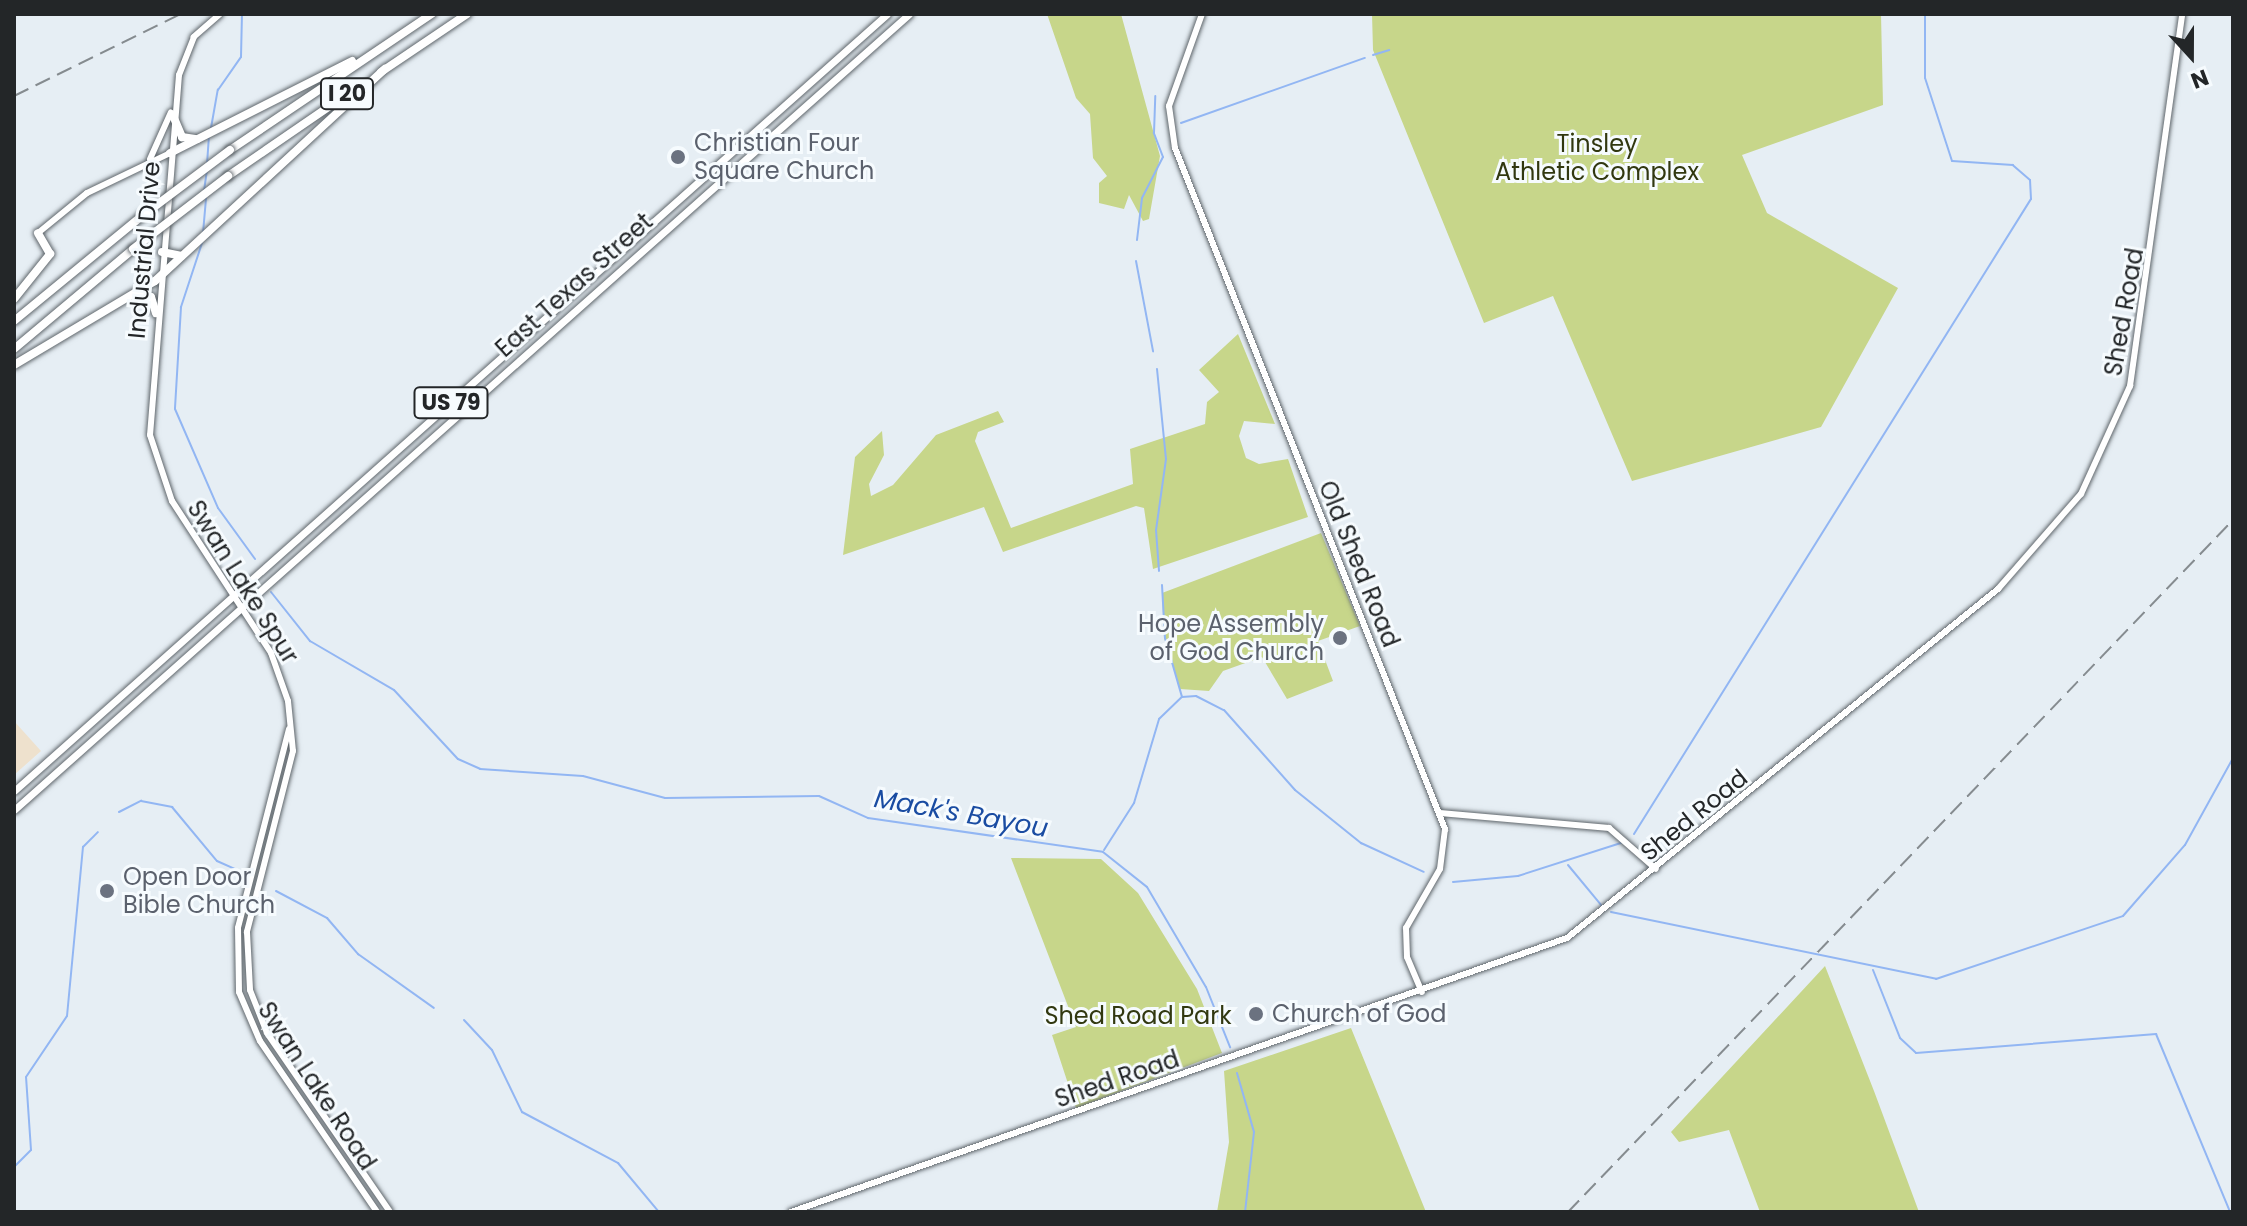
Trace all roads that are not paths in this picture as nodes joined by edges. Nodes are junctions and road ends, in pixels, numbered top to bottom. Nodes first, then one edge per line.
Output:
1 (220, 14) edge
2 (432, 14) edge
3 (467, 14) edge
4 (887, 14) edge
5 (909, 14) edge
6 (1202, 14) edge
7 (2182, 14) edge
8 (385, 44) junction
9 (385, 69) junction
10 (176, 93) junction
11 (174, 118) junction
12 (195, 140) junction
13 (170, 153) junction
14 (146, 163) junction
15 (38, 233) joint
16 (162, 252) junction
17 (182, 256) junction
18 (160, 277) junction
19 (129, 297) junction
20 (14, 299) edge
21 (156, 313) junction
22 (14, 321) edge
23 (14, 349) edge
24 (14, 365) edge
25 (172, 501) joint
26 (232, 598) junction
27 (241, 609) junction
28 (289, 729) junction
29 (14, 791) edge
30 (14, 810) edge
31 (1440, 813) junction
32 (1656, 869) junction
33 (238, 928) joint
34 (247, 932) joint
35 (1422, 992) junction
36 (377, 1212) edge
37 (390, 1212) edge
38 (791, 1212) edge

1 - 10 street, Industrial Drive
2 - 8 highway, I 20
3 - 9 highway, I 20
4 - 26 main road, East Texas Street / US 79
5 - 27 main road, East Texas Street / US 79
6 - 31 street, Old Shed Road
7 - 32 street, Shed Road
8 - 12 highway
8 - 22 highway, I 20, bridge
9 - 17 highway
9 - 23 highway, I 20, bridge
10 - 11 street, Industrial Drive
10 - 14 street
11 - 12 highway
11 - 13 street, Industrial Drive
12 - 13 highway
13 - 14 street
13 - 16 street, Industrial Drive
14 - 15 street
15 - 20 highway
16 - 17 highway
16 - 18 street, Industrial Drive
17 - 18 highway
18 - 19 highway
18 - 21 street, Industrial Drive
19 - 21 highway
19 - 24 highway
21 - 25 street, Industrial Drive
25 - 26 street, Swan Lake Spur
26 - 27 street, Swan Lake Spur
26 - 29 main road, East Texas Street / US 79
27 - 28 street, Swan Lake Spur
27 - 30 main road, East Texas Street / US 79
28 - 33 street, Swan Lake Spur
28 - 34 street, Swan Lake Spur
31 - 32 street
31 - 35 street, Old Shed Road
32 - 35 street, Shed Road
33 - 36 street, Swan Lake Road
34 - 37 street, Swan Lake Road
35 - 38 street, Shed Road

